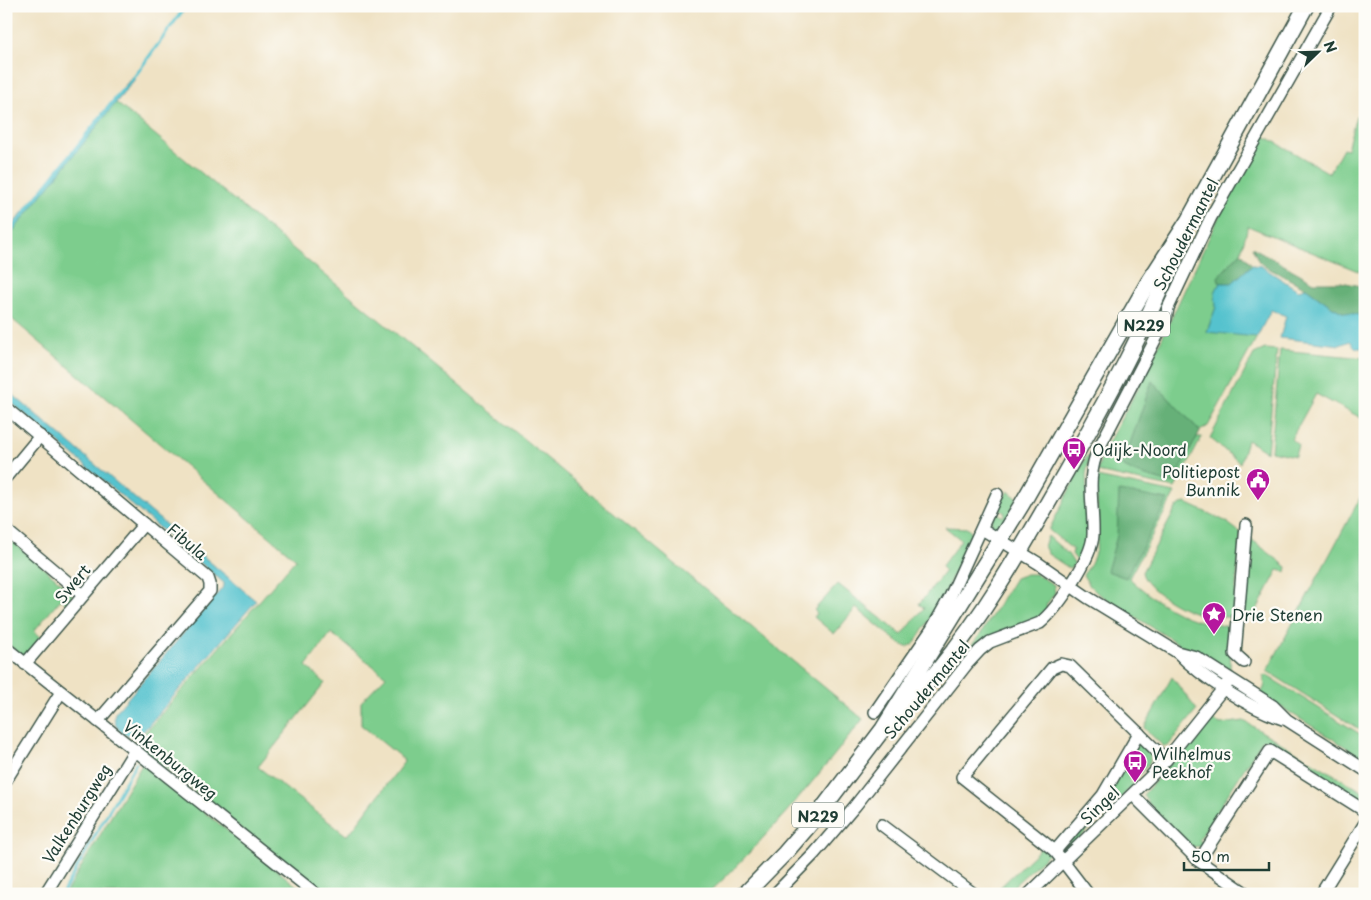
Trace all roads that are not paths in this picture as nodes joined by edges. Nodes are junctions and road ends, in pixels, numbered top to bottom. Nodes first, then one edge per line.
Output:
1 (1306, 6) edge
2 (1331, 6) edge
3 (1188, 222) junction
4 (6, 408) edge
5 (40, 436) junction
6 (6, 477) edge
7 (998, 494) dead end
8 (144, 524) junction
9 (1246, 525) dead end
10 (982, 529) junction
11 (6, 530) edge
12 (1000, 541) junction
13 (1020, 552) junction
14 (1069, 586) junction
15 (84, 595) junction
16 (6, 648) edge
17 (1244, 662) dead end
18 (25, 664) junction
19 (1227, 684) junction
20 (61, 692) junction
21 (875, 712) dead end
22 (98, 721) junction
23 (883, 729) junction
24 (1139, 733) junction
25 (135, 750) junction
26 (1166, 760) junction
27 (1365, 770) edge
28 (8, 775) edge
29 (1133, 795) junction
30 (1365, 811) edge
31 (1365, 823) edge
32 (882, 825) dead end
33 (1055, 851) junction
34 (1198, 861) junction
35 (1064, 862) junction
36 (1242, 892) edge
37 (45, 894) edge
38 (316, 894) edge
39 (745, 894) edge
40 (775, 894) edge
41 (974, 894) edge
42 (1029, 894) edge
43 (1088, 894) edge
44 (1321, 894) edge

1 - 3 main road, Schoudermantel / N229
2 - 14 street, Schoudermantel
3 - 12 main road, Schoudermantel / N229
3 - 13 main road, Schoudermantel / N229
4 - 5 street, Fibula
5 - 6 street
5 - 8 street, Fibula
7 - 10 street, Schoudermantel
8 - 15 street, Swert
8 - 22 street, Fibula
9 - 17 street
10 - 12 street
10 - 21 street, Schoudermantel
11 - 15 street
12 - 13 street
12 - 23 main road, Schoudermantel / N229
13 - 14 street
13 - 23 main road, Schoudermantel / N229
14 - 19 street
14 - 40 street, Schoudermantel
15 - 18 street, Swert
16 - 18 street, Vinkenburgweg
18 - 20 street, Vinkenburgweg
19 - 26 street, Singel
19 - 27 street
20 - 22 street, Vinkenburgweg
20 - 28 street
22 - 25 street, Vinkenburgweg
23 - 39 main road, Schoudermantel / N229
24 - 26 street
24 - 33 street, Singel
24 - 33 street
25 - 37 street, Valkenburgweg
25 - 38 street, Vinkenburgweg
26 - 29 street, Singel
29 - 34 street
29 - 35 street, Singel
30 - 34 street
31 - 44 street
32 - 41 street
33 - 35 street
34 - 36 street
35 - 42 street, Singel
35 - 43 street

